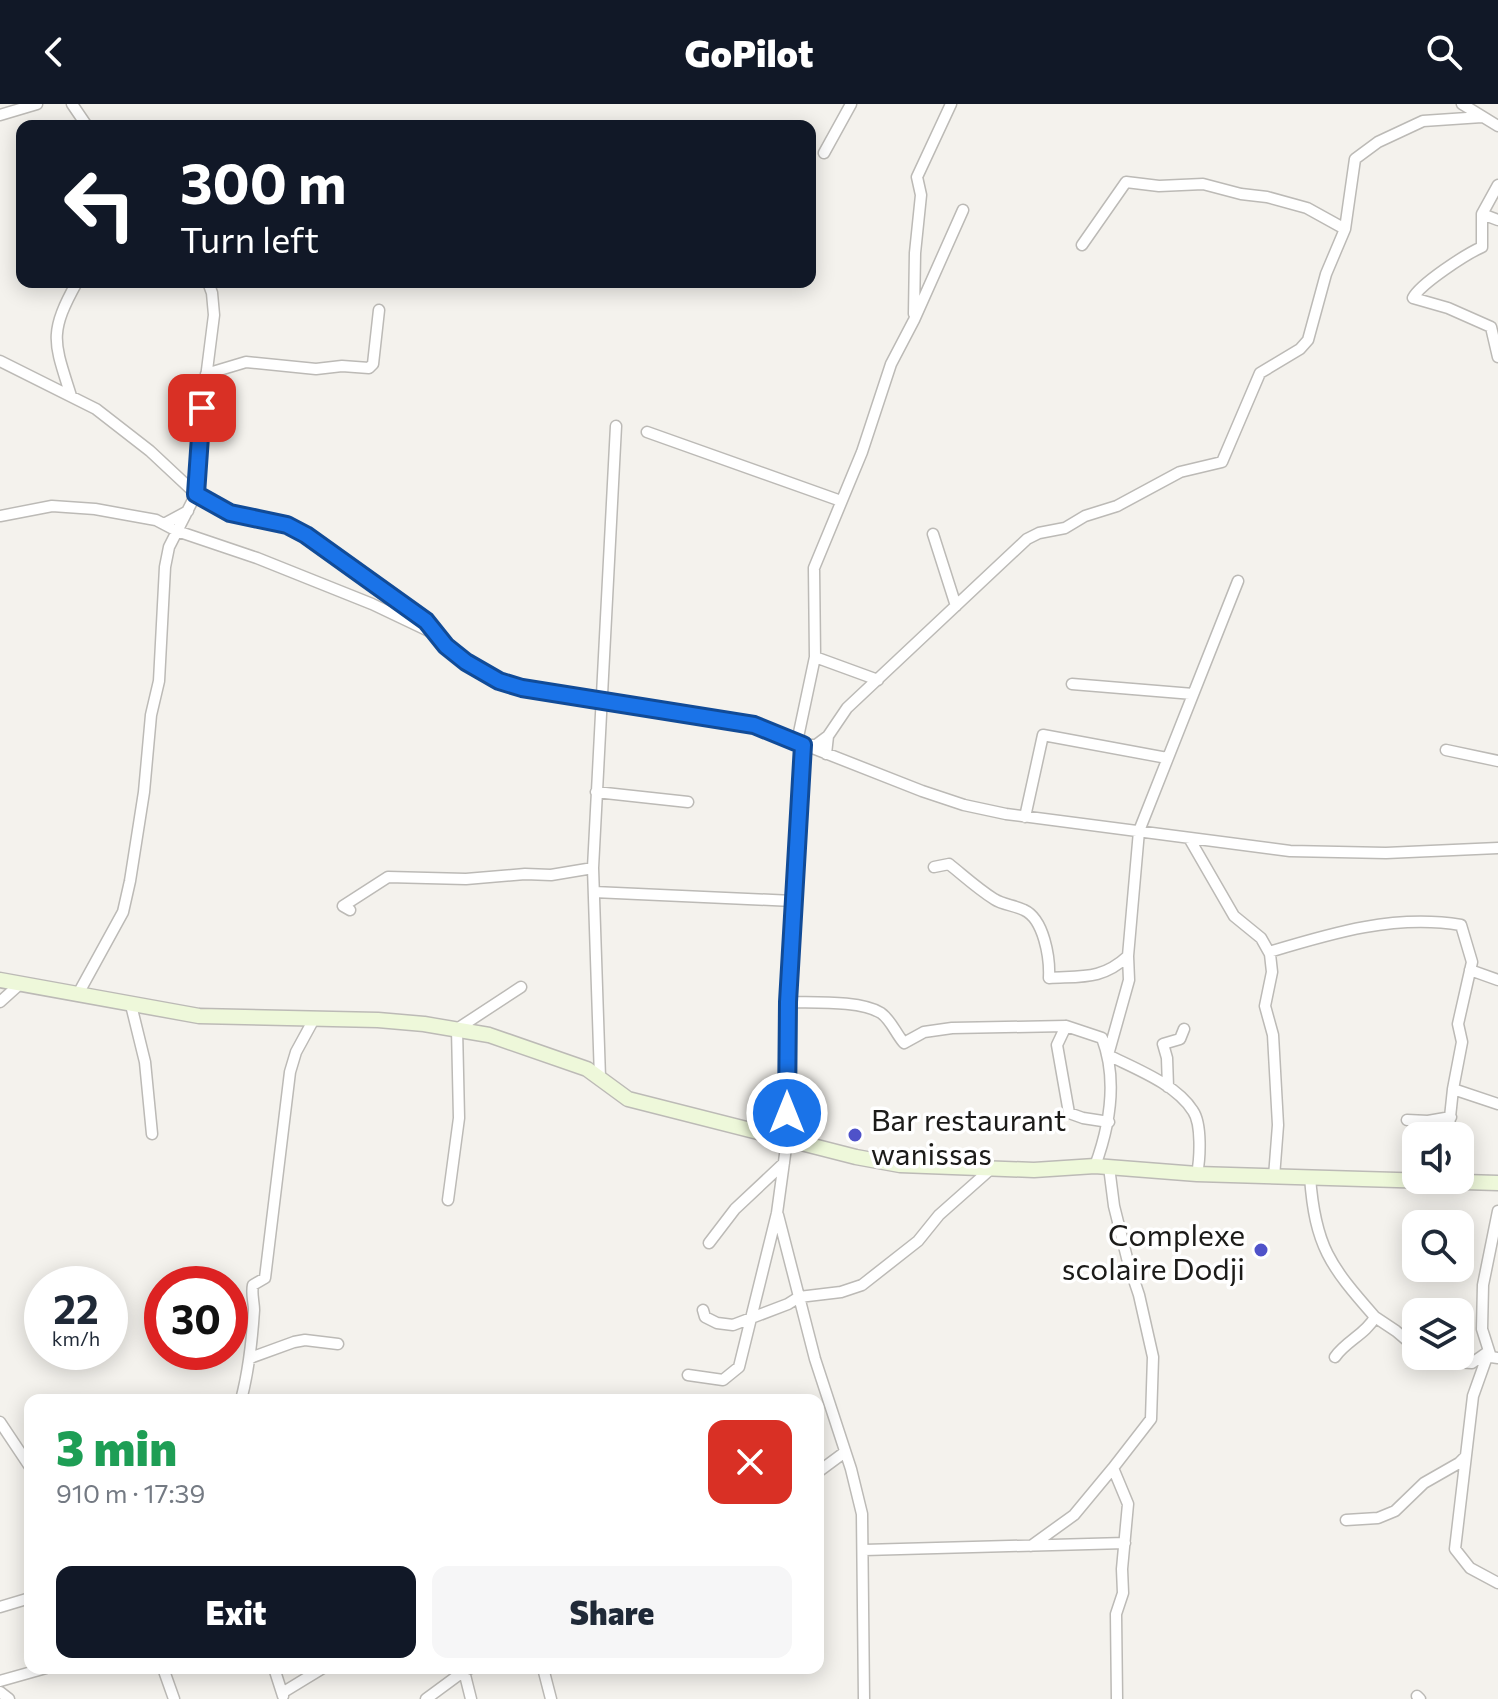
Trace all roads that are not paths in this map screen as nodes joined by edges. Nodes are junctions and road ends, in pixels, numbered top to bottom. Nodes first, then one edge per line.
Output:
1 (37, 104) edge
2 (851, 104) edge
3 (951, 104) edge
4 (1462, 104) edge
5 (0, 115) edge
6 (1482, 117) junction
7 (1498, 126) edge
8 (824, 153) dead end
9 (1498, 185) edge
10 (963, 210) dead end
11 (1482, 214) junction
12 (1498, 220) edge
13 (1345, 229) junction
14 (1082, 245) dead end
15 (73, 288) edge
16 (210, 288) edge
17 (379, 310) dead end
18 (914, 320) junction
19 (1498, 357) edge
20 (0, 361) edge
21 (206, 374) junction
22 (71, 396) junction
23 (616, 426) dead end
24 (647, 432) dead end
25 (196, 494) junction
26 (841, 501) junction
27 (188, 511) junction
28 (0, 516) edge
29 (164, 524) junction
30 (177, 531) junction
31 (933, 534) dead end
32 (1238, 581) dead end
33 (956, 606) junction
34 (435, 634) junction
35 (815, 657) junction
36 (878, 680) junction
37 (1072, 684) dead end
38 (1193, 694) junction
39 (600, 701) junction
40 (828, 736) junction
41 (800, 744) junction
42 (1446, 750) dead end
43 (826, 754) junction
44 (1167, 758) junction
45 (1498, 761) edge
46 (596, 792) junction
47 (688, 802) dead end
48 (1025, 817) junction
49 (1139, 831) junction
50 (1189, 838) junction
51 (1498, 848) edge
52 (934, 867) dead end
53 (593, 868) junction
54 (594, 892) junction
55 (793, 901) junction
56 (350, 910) dead end
57 (1269, 952) junction
58 (1128, 956) junction
59 (1470, 970) junction
60 (0, 980) edge
61 (1498, 980) edge
62 (20, 984) junction
63 (521, 987) dead end
64 (78, 994) junction
65 (0, 1002) edge
66 (788, 1002) junction
67 (131, 1005) junction
68 (314, 1019) junction
69 (1066, 1026) junction
70 (457, 1029) junction
71 (1184, 1029) dead end
72 (1108, 1055) junction
73 (600, 1078) junction
74 (1168, 1087) junction
75 (1453, 1089) junction
76 (1498, 1104) edge
77 (1451, 1117) junction
78 (1407, 1120) dead end
79 (1109, 1122) junction
80 (1450, 1122) edge
81 (152, 1134) dead end
82 (787, 1140) junction
83 (784, 1163) junction
84 (1102, 1167) junction
85 (992, 1168) junction
86 (1197, 1174) junction
87 (1274, 1177) junction
88 (1310, 1177) junction
89 (1402, 1179) edge
90 (1474, 1181) edge
91 (1498, 1183) edge
92 (448, 1200) dead end
93 (1498, 1211) edge
94 (777, 1213) junction
95 (709, 1243) dead end
96 (799, 1297) junction
97 (703, 1310) dead end
98 (1375, 1317) junction
99 (751, 1318) junction
100 (1402, 1337) edge
101 (338, 1344) dead end
102 (1494, 1355) edge
103 (1335, 1357) dead end
104 (250, 1358) junction
105 (1474, 1362) edge
106 (688, 1375) dead end
107 (242, 1394) edge
108 (0, 1422) edge
109 (845, 1452) junction
110 (1467, 1454) junction
111 (24, 1458) edge
112 (824, 1468) edge
113 (1113, 1468) junction
114 (1346, 1520) dead end
115 (1125, 1543) junction
116 (1031, 1546) junction
117 (864, 1550) junction
118 (1498, 1583) edge
119 (24, 1600) edge
120 (0, 1607) edge
121 (25, 1674) edge
122 (165, 1674) edge
123 (276, 1674) edge
124 (314, 1674) edge
125 (461, 1674) edge
126 (468, 1674) edge
127 (545, 1674) edge
128 (0, 1681) edge
129 (0, 1692) edge
130 (283, 1696) edge
131 (9, 1699) edge
132 (174, 1699) edge
133 (426, 1699) edge
134 (471, 1699) edge
135 (551, 1699) edge
136 (864, 1699) edge
137 (1117, 1699) edge

1 - 5 street
2 - 8 street
3 - 18 street
4 - 6 street
6 - 7 street
6 - 13 street
9 - 11 street
10 - 18 street
11 - 12 street
11 - 19 street
13 - 14 street
13 - 33 street
15 - 22 street
16 - 21 street
17 - 21 street
18 - 26 street
20 - 22 street
21 - 25 street
22 - 25 street
23 - 39 street
24 - 26 street
25 - 27 street
25 - 34 street
26 - 35 street
27 - 29 street
27 - 30 street
28 - 29 street
29 - 30 street
30 - 34 street
30 - 64 street
31 - 33 street
32 - 38 street
33 - 36 street
34 - 39 street
35 - 36 street
35 - 41 street
36 - 40 street
37 - 38 street
38 - 44 street
39 - 41 street
39 - 46 street
40 - 41 street
40 - 43 street
41 - 43 street
41 - 55 street
42 - 45 street
43 - 48 street
44 - 48 street
44 - 49 street
46 - 47 street
46 - 53 street
48 - 49 street
49 - 50 street
49 - 58 street
50 - 51 street
50 - 57 street
52 - 58 street
53 - 54 street
53 - 56 street
54 - 55 street
54 - 73 street
55 - 66 street
57 - 59 street
57 - 87 street
58 - 72 street
59 - 61 street
59 - 75 street
60 - 62 main road
62 - 64 main road
62 - 65 street
63 - 70 street
64 - 67 main road
66 - 69 street
66 - 82 street
67 - 68 main road
67 - 81 street
68 - 70 main road
68 - 104 street
69 - 72 street
69 - 79 street
70 - 73 main road
70 - 92 street
71 - 74 street
72 - 74 street
72 - 79 street
73 - 82 main road
74 - 86 street
75 - 76 street
75 - 77 street
77 - 78 street
77 - 80 street
79 - 84 street
82 - 83 street
82 - 85 main road
83 - 94 street
83 - 95 street
84 - 85 main road
84 - 86 main road
84 - 113 street
85 - 96 street
86 - 87 main road
87 - 88 main road
88 - 89 main road
88 - 98 street
90 - 91 main road
93 - 102 street
94 - 96 street
94 - 99 street
96 - 99 street
96 - 109 street
97 - 99 street
98 - 100 street
98 - 103 street
99 - 106 street
101 - 104 street
102 - 105 street
102 - 110 street
104 - 107 street
108 - 111 street
109 - 112 street
109 - 117 street
110 - 114 street
110 - 118 street
113 - 115 street
113 - 116 street
115 - 116 street
115 - 137 street
116 - 117 street
117 - 136 street
119 - 120 street
121 - 128 street
122 - 132 street
123 - 130 street
124 - 130 street
125 - 133 street
126 - 134 street
127 - 135 street
129 - 131 street

